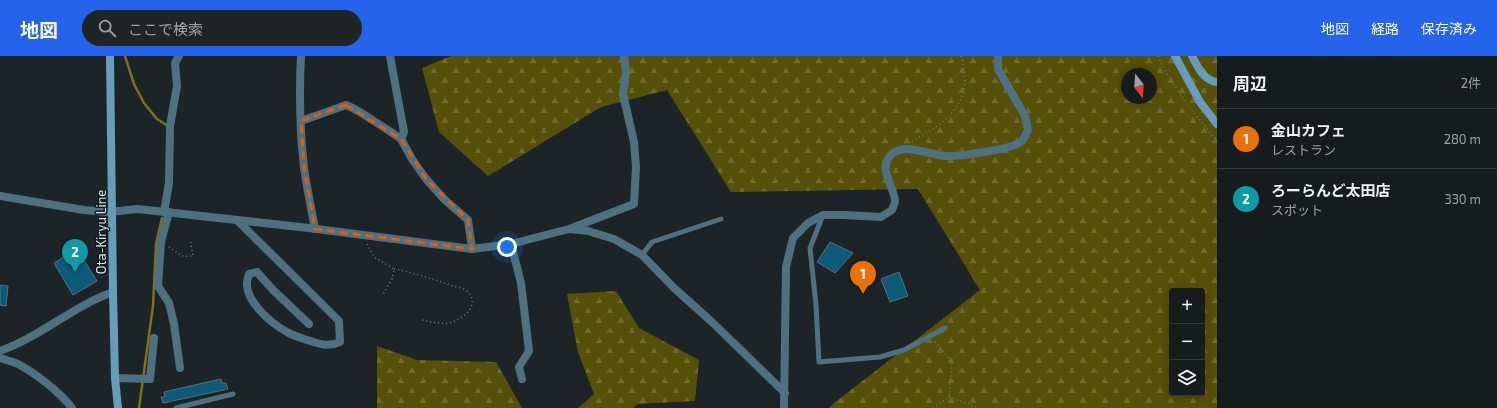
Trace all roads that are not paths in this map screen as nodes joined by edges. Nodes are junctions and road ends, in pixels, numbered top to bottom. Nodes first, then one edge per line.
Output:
1 (110, 56) edge
2 (179, 56) edge
3 (301, 56) edge
4 (390, 56) edge
5 (624, 56) edge
6 (998, 56) edge
7 (1175, 56) edge
8 (1192, 56) edge
9 (1217, 82) edge
10 (301, 121) junction
11 (1217, 124) edge
12 (401, 139) junction
13 (0, 196) edge
14 (113, 211) junction
15 (166, 212) junction
16 (823, 216) junction
17 (721, 219) dead end
18 (237, 220) junction
19 (315, 229) junction
20 (569, 229) junction
21 (511, 244) junction
22 (472, 250) junction
23 (642, 255) junction
24 (113, 292) junction
25 (309, 324) dead end
26 (945, 328) dead end
27 (154, 338) dead end
28 (0, 351) edge
29 (0, 358) edge
30 (180, 368) dead end
31 (115, 378) junction
32 (522, 379) dead end
33 (233, 394) dead end
34 (785, 394) junction
35 (72, 408) edge
36 (118, 408) edge
37 (176, 408) edge
38 (784, 408) edge

1 - 14 main road, Ota-Kiryu Line
2 - 15 street
3 - 10 street
4 - 12 street
5 - 20 street
6 - 16 street
7 - 11 main road
8 - 9 main road
10 - 12 street
10 - 19 street
12 - 22 street
13 - 14 street
14 - 15 street
14 - 24 main road, Ota-Kiryu Line
15 - 18 street
15 - 30 street
16 - 26 lane
16 - 34 street
17 - 23 lane
18 - 19 street
18 - 25 street
19 - 22 street
20 - 21 street
20 - 23 street
21 - 22 street
21 - 32 street
23 - 34 street
24 - 28 street
24 - 31 main road, Ota-Kiryu Line
27 - 31 street
29 - 35 street
31 - 36 main road, Ota-Kiryu Line
33 - 37 lane
34 - 38 street

